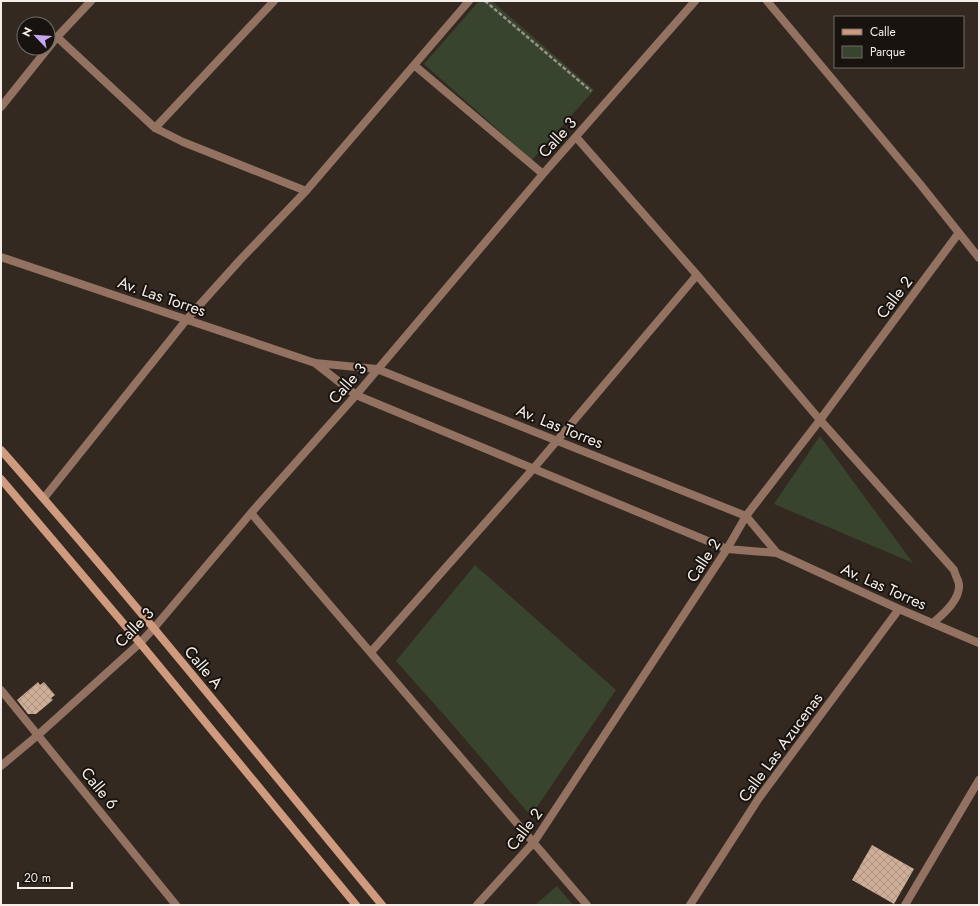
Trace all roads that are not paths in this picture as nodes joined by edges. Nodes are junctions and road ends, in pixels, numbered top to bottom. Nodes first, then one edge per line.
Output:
1 (91, 1) edge
2 (274, 1) edge
3 (469, 1) edge
4 (695, 1) edge
5 (767, 1) edge
6 (57, 37) junction
7 (414, 65) junction
8 (1, 107) edge
9 (155, 128) junction
10 (576, 137) junction
11 (543, 174) junction
12 (306, 191) junction
13 (958, 234) junction
14 (1, 257) edge
15 (979, 258) edge
16 (697, 275) junction
17 (187, 319) junction
18 (314, 363) junction
19 (377, 369) junction
20 (356, 395) junction
21 (820, 420) junction
22 (557, 440) junction
23 (1, 450) edge
24 (533, 469) junction
25 (1, 479) edge
26 (44, 498) junction
27 (251, 513) junction
28 (746, 516) junction
29 (727, 549) junction
30 (777, 553) junction
31 (899, 609) junction
32 (933, 623) junction
33 (154, 628) junction
34 (140, 643) junction
35 (979, 643) edge
36 (371, 652) junction
37 (1, 690) edge
38 (38, 735) junction
39 (1, 766) edge
40 (979, 780) edge
41 (534, 842) junction
42 (176, 905) edge
43 (356, 905) edge
44 (382, 905) edge
45 (477, 905) edge
46 (587, 905) edge
47 (690, 905) edge
48 (905, 905) edge

1 - 6 street
2 - 9 street
3 - 7 street
4 - 10 street, Calle 3
5 - 13 street
6 - 8 street
6 - 9 street
7 - 11 street
7 - 12 street
9 - 12 street
10 - 11 street, Calle 3
10 - 16 street
11 - 19 street, Calle 3
12 - 17 street
13 - 15 street
13 - 21 street, Calle 2
14 - 17 street, Av. Las Torres
16 - 21 street
16 - 22 street
17 - 18 street, Av. Las Torres
17 - 26 street
18 - 19 street, Av. Las Torres
18 - 20 street, Av. Las Torres
19 - 20 street, Calle 3
19 - 22 street, Av. Las Torres
20 - 24 street, Av. Las Torres
20 - 27 street, Calle 3
21 - 28 street, Calle 2
21 - 32 street
22 - 24 street
22 - 28 street, Av. Las Torres
23 - 26 street, Calle A
24 - 29 street, Av. Las Torres
24 - 36 street
25 - 34 street
26 - 33 street, Calle A
27 - 33 street, Calle 3
27 - 36 street
28 - 29 street, Calle 2
28 - 30 street, Av. Las Torres
29 - 30 street, Av. Las Torres
29 - 41 street, Calle 2
30 - 31 street, Av. Las Torres
31 - 32 street, Av. Las Torres
31 - 47 street, Calle Las Azucenas
32 - 35 street, Av. Las Torres
33 - 34 street, Calle 3
33 - 44 street, Calle A
34 - 38 street, Calle 3
34 - 43 street
36 - 41 street
37 - 38 street, Calle 6
38 - 39 street, Calle 3
38 - 42 street, Calle 6
40 - 48 street
41 - 45 street, Calle 2
41 - 46 street

